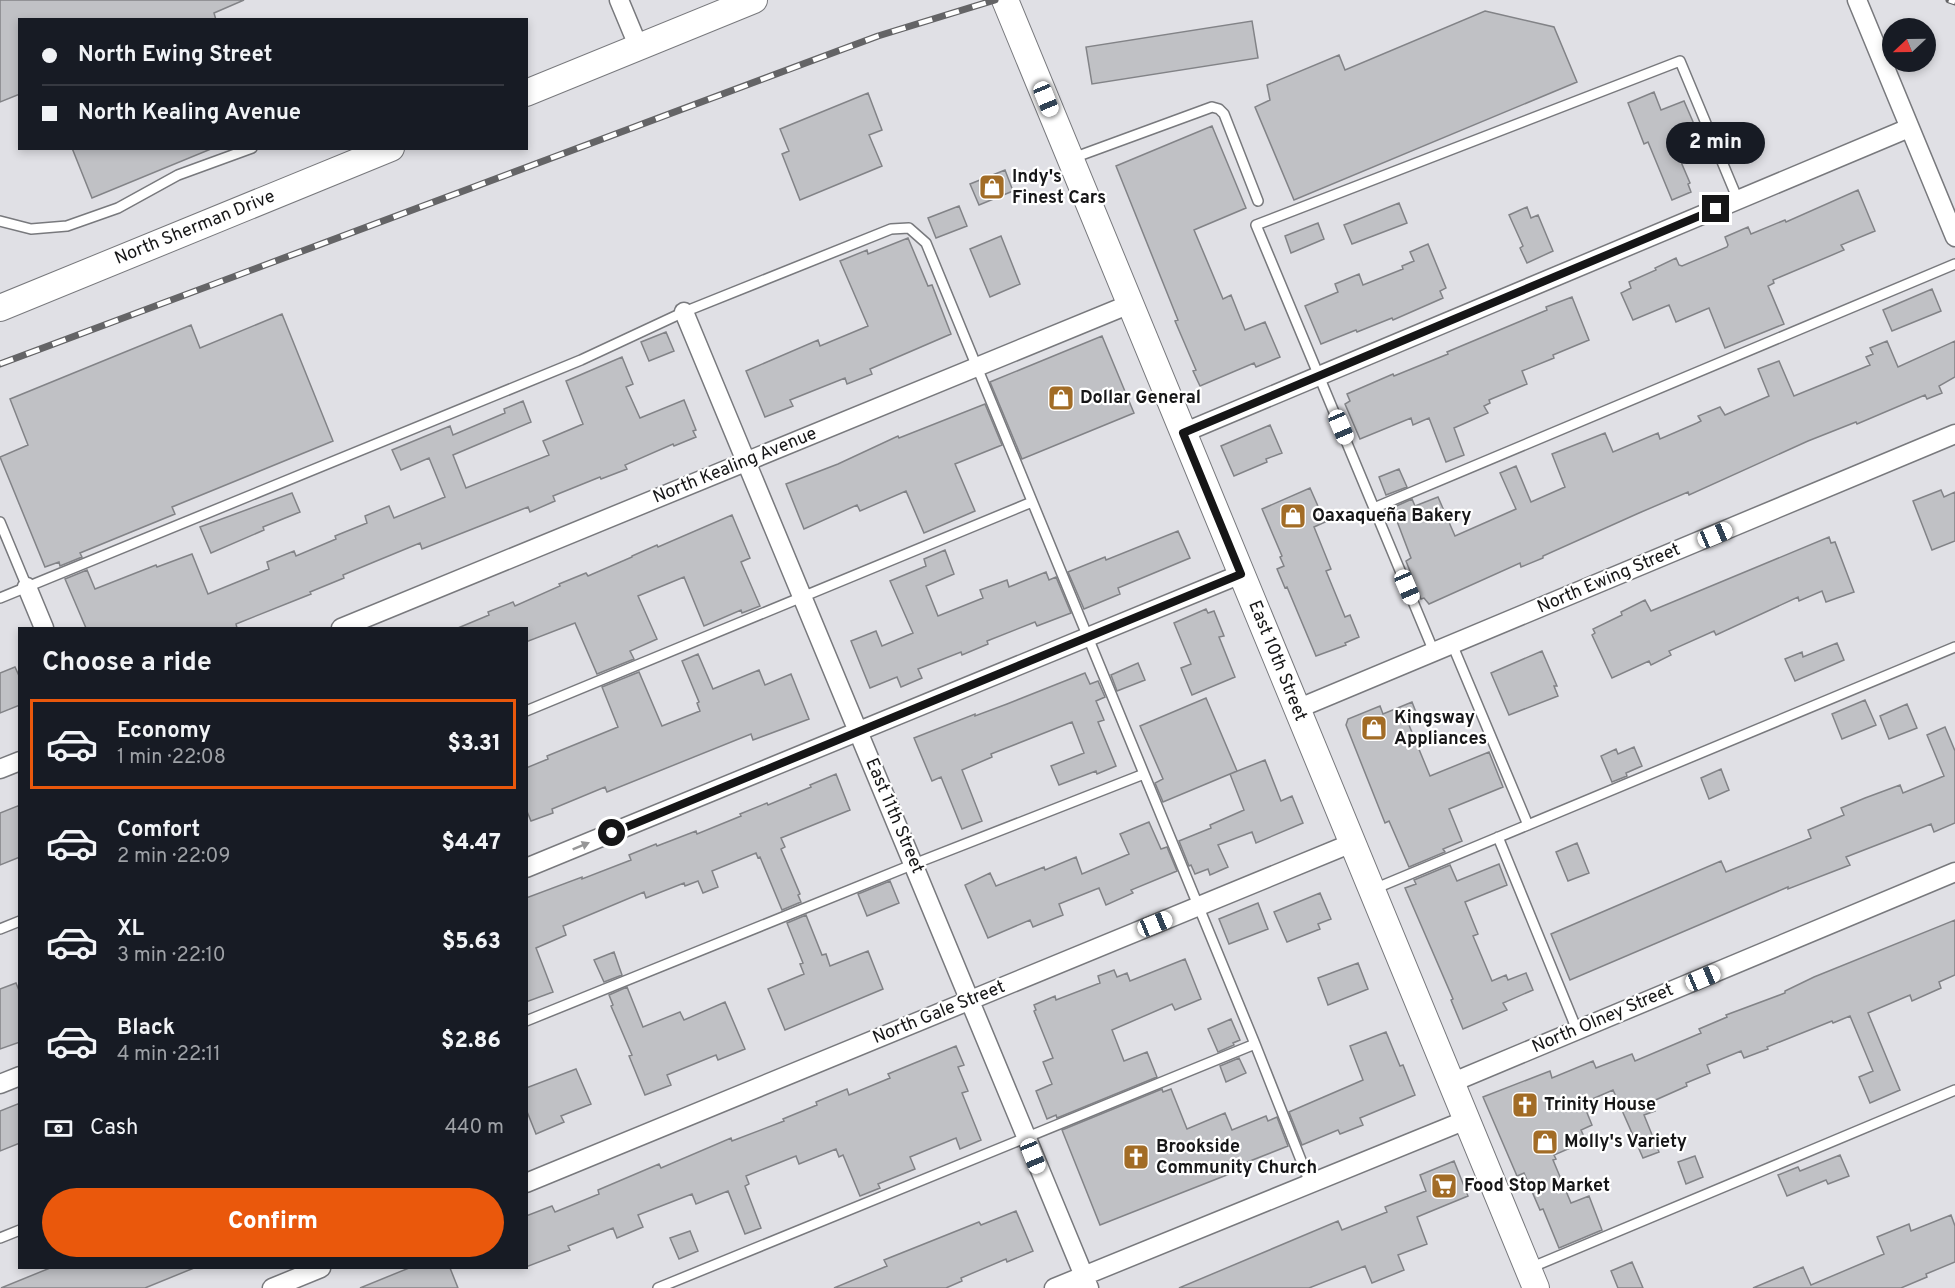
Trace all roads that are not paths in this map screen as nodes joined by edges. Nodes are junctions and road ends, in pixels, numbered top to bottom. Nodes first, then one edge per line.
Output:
1 (619, 0) edge
2 (754, 0) edge
3 (1005, 0) edge
4 (1857, 0) edge
5 (639, 48) junction
6 (528, 92) edge
7 (1910, 128) junction
8 (246, 150) edge
9 (386, 150) edge
10 (1070, 159) junction
11 (1738, 200) junction
12 (1258, 201) dead end
13 (0, 222) edge
14 (1955, 237) edge
15 (1955, 264) edge
16 (1130, 304) junction
17 (0, 308) edge
18 (684, 312) junction
19 (977, 367) junction
20 (1319, 376) junction
21 (1183, 433) junction
22 (1955, 434) edge
23 (746, 462) junction
24 (1032, 502) junction
25 (1374, 508) junction
26 (0, 522) edge
27 (1241, 574) junction
28 (27, 587) junction
29 (803, 597) junction
30 (0, 598) edge
31 (44, 627) edge
32 (343, 627) edge
33 (1088, 637) junction
34 (1452, 644) junction
35 (1955, 647) edge
36 (1434, 652) junction
37 (1297, 709) junction
38 (528, 710) edge
39 (859, 731) junction
40 (18, 762) edge
41 (0, 769) edge
42 (1144, 774) junction
43 (1528, 825) junction
44 (1498, 837) junction
45 (1352, 843) junction
46 (914, 864) junction
47 (528, 867) edge
48 (1955, 872) edge
49 (1371, 890) junction
50 (1198, 906) junction
51 (18, 922) edge
52 (0, 929) edge
53 (970, 1001) junction
54 (528, 1020) edge
55 (1577, 1030) junction
56 (1255, 1044) junction
57 (18, 1077) edge
58 (1451, 1083) junction
59 (0, 1084) edge
60 (1955, 1090) edge
61 (1466, 1120) junction
62 (1025, 1137) junction
63 (528, 1182) edge
64 (1310, 1183) junction
65 (18, 1231) edge
66 (0, 1238) edge
67 (311, 1274) edge
68 (1532, 1278) edge
69 (1086, 1282) edge
70 (272, 1288) edge
71 (658, 1288) edge
72 (1054, 1288) edge

1 - 5 street
2 - 5 main road
3 - 10 main road, East 10th Street
4 - 7 street
5 - 6 main road
7 - 11 street
7 - 14 street
8 - 13 lane
9 - 17 main road, North Sherman Drive
10 - 12 lane
10 - 16 main road, East 10th Street
11 - 20 street
11 - 20 lane
15 - 25 lane
16 - 19 street, North Kealing Avenue
16 - 21 main road, East 10th Street
18 - 19 lane
18 - 23 street, East 11th Street
18 - 28 lane
19 - 23 street, North Kealing Avenue
19 - 24 lane
20 - 21 street
20 - 25 lane
21 - 27 main road, East 10th Street
22 - 34 street, North Ewing Street
23 - 29 street, East 11th Street
23 - 32 street, North Kealing Avenue
24 - 29 lane
24 - 33 lane
25 - 36 lane
26 - 28 lane
27 - 33 street
27 - 37 main road, East 10th Street
28 - 30 lane
28 - 31 street
29 - 38 lane
29 - 39 street, East 11th Street
33 - 39 street
33 - 42 lane
34 - 36 street, North Ewing Street
34 - 43 lane
35 - 43 lane
36 - 37 street, North Ewing Street
37 - 45 main road, East 10th Street
39 - 46 street, East 11th Street
47 -> 39 street
40 - 41 street
42 - 46 lane
42 - 50 lane
43 - 44 lane
44 - 49 lane
44 - 55 lane
45 - 49 main road, East 10th Street
45 - 50 street, North Gale Street
46 - 53 street, East 11th Street
46 - 54 lane
48 - 55 street, North Olney Street
49 - 58 main road, East 10th Street
50 - 53 street, North Gale Street
50 - 56 lane
51 - 52 lane
53 - 62 street, East 11th Street
53 - 63 street, North Gale Street
55 - 58 street, North Olney Street
56 - 62 lane
56 - 64 lane
57 - 59 street
58 - 61 main road, East 10th Street
60 - 68 lane
61 - 64 street
61 - 68 main road, East 10th Street
62 - 69 street, East 11th Street
62 - 71 lane
64 - 69 street
65 - 66 lane
67 - 70 street
69 - 72 street

